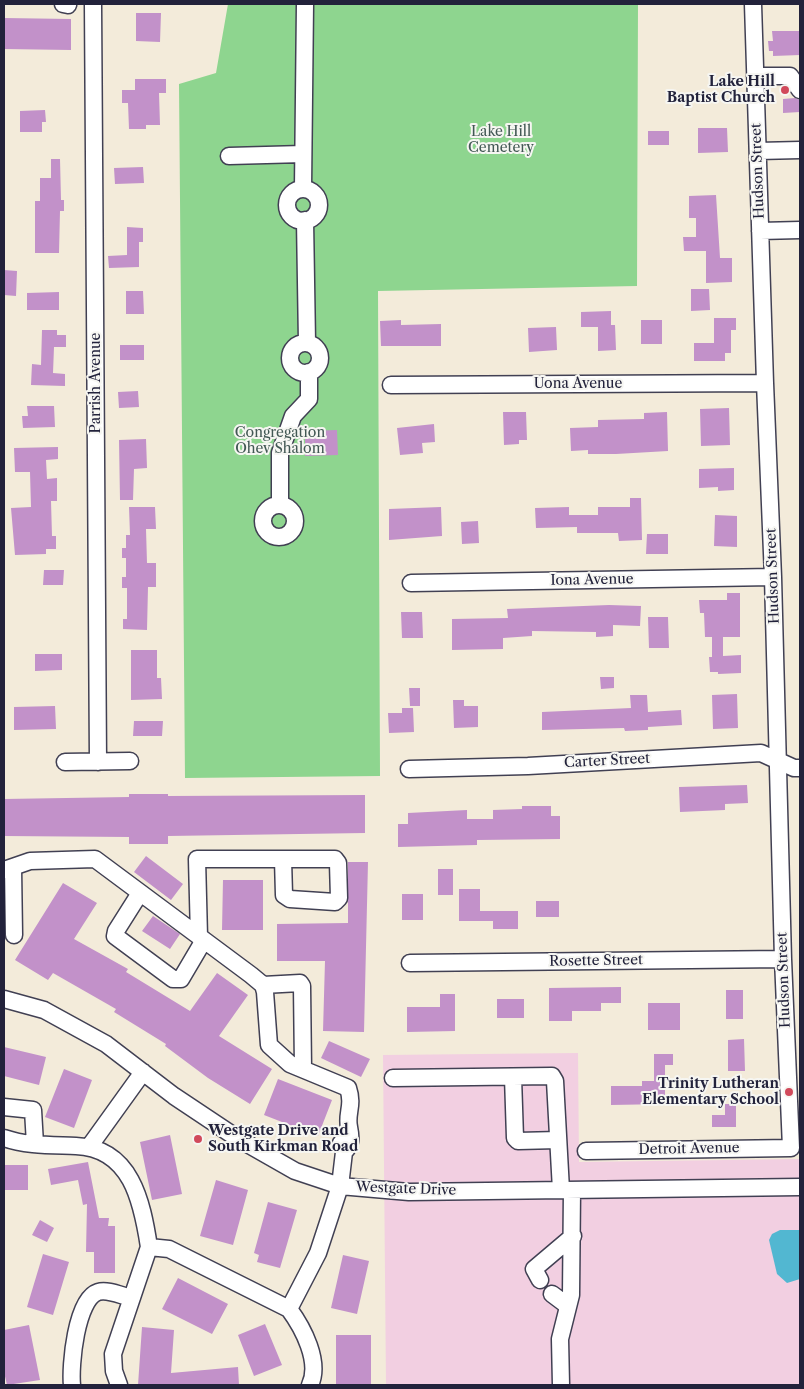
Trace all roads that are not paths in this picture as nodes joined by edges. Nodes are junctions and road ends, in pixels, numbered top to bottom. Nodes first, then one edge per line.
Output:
1 (93, 4) edge
2 (305, 4) edge
3 (753, 4) edge
4 (756, 76) junction
5 (800, 90) edge
6 (800, 150) edge
7 (758, 151) junction
8 (303, 154) junction
9 (228, 156) dead end
10 (303, 188) junction
11 (305, 220) junction
12 (800, 230) edge
13 (760, 231) junction
14 (765, 383) junction
15 (390, 385) dead end
16 (280, 504) dead end
17 (773, 576) junction
18 (411, 583) dead end
19 (778, 760) junction
20 (130, 761) dead end
21 (65, 762) dead end
22 (98, 762) junction
23 (800, 768) edge
24 (409, 769) dead end
25 (283, 859) dead end
26 (8, 868) edge
27 (140, 893) junction
28 (14, 934) dead end
29 (202, 938) junction
30 (783, 959) junction
31 (410, 963) dead end
32 (263, 985) junction
33 (4, 999) edge
34 (303, 1069) junction
35 (143, 1072) junction
36 (513, 1077) junction
37 (392, 1078) dead end
38 (4, 1107) edge
39 (4, 1138) edge
40 (558, 1140) junction
41 (35, 1144) junction
42 (89, 1146) junction
43 (791, 1148) joint
44 (586, 1151) dead end
45 (340, 1186) junction
46 (800, 1187) edge
47 (567, 1190) junction
48 (573, 1236) junction
49 (149, 1246) junction
50 (540, 1280) dead end
51 (552, 1294) dead end
52 (132, 1298) junction
53 (568, 1306) junction
54 (289, 1309) junction
55 (72, 1385) edge
56 (119, 1385) edge
57 (310, 1385) edge
58 (561, 1385) edge

1 - 22 street, Parrish Avenue
2 - 8 street
3 - 4 street, Hudson Street
4 - 5 street
4 - 7 street, Hudson Street
6 - 7 street
7 - 13 street, Hudson Street
8 - 9 street
8 - 10 street
10 - 11 street
10 - 11 street
11 - 16 street
12 - 13 street
13 - 14 street, Hudson Street
14 - 15 street, Uona Avenue
14 - 17 street, Hudson Street
17 - 18 street, Iona Avenue
17 - 19 street, Hudson Street
19 - 23 street, Carter Street
19 - 24 street, Carter Street
19 - 30 street, Hudson Street
20 - 22 street
21 - 22 street
25 - 29 street
26 - 27 street
26 - 28 street
27 - 29 street
27 - 29 street
29 - 32 street
30 - 31 street, Rosette Street
30 - 43 street, Hudson Street
32 - 34 street
32 - 34 street
33 - 35 street, Westgate Drive
34 - 45 street
35 - 42 street
35 - 45 street, Westgate Drive
36 - 37 street
36 - 40 street
36 - 40 street
38 - 41 street
39 - 41 street
40 - 47 street
41 - 42 street
42 - 49 street
43 - 44 street, Detroit Avenue
45 - 47 street, Westgate Drive
45 - 54 street
46 - 47 street, Westgate Drive
47 - 48 street
48 - 50 street
48 - 53 street
49 - 52 street
49 - 54 street
51 - 53 street
52 - 55 street
52 - 56 street
53 - 58 street
54 - 57 street

